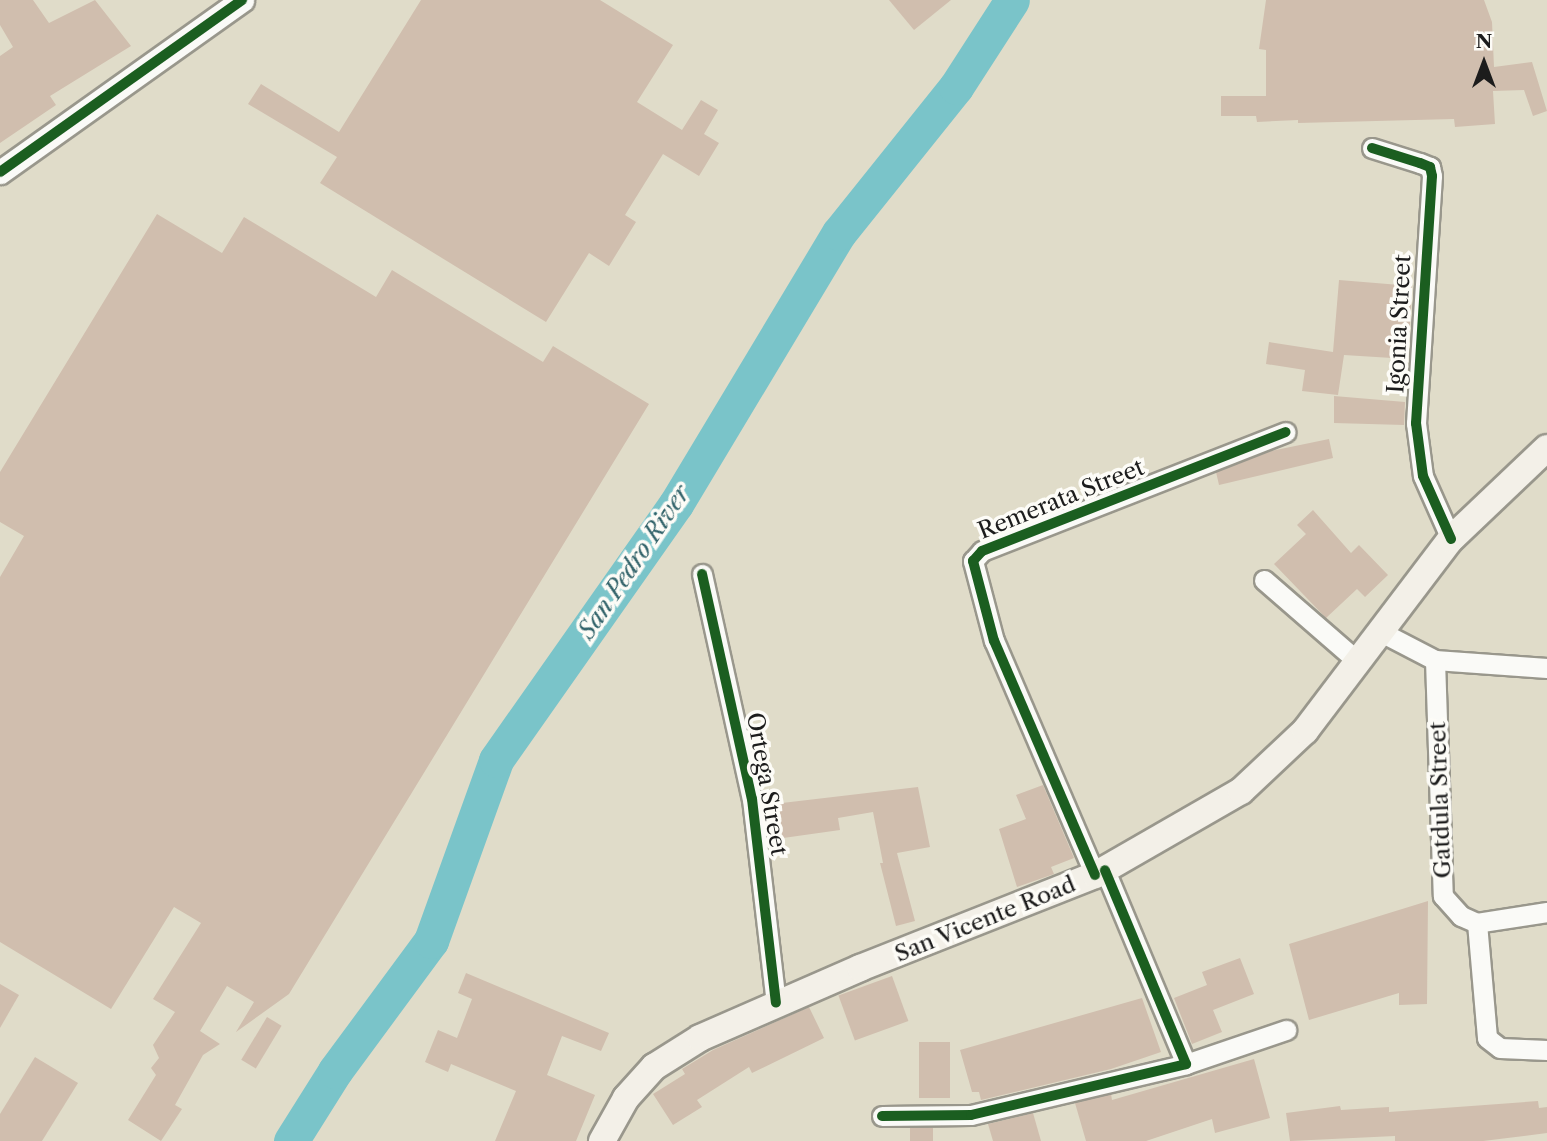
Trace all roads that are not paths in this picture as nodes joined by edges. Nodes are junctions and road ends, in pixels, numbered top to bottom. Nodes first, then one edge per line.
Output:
1 (242, 0) edge
2 (1372, 148) dead end
3 (0, 172) edge
4 (1286, 432) dead end
5 (1547, 448) edge
6 (1451, 539) junction
7 (702, 574) dead end
8 (1264, 580) dead end
9 (1378, 631) junction
10 (1356, 660) junction
11 (1435, 660) junction
12 (1547, 668) edge
13 (1100, 873) junction
14 (1547, 912) edge
15 (1477, 923) junction
16 (776, 1003) junction
17 (1286, 1030) dead end
18 (1547, 1049) edge
19 (1186, 1064) junction
20 (882, 1116) dead end
21 (602, 1141) edge

1 - 3 street
2 - 6 street, Igonia Street
4 - 13 street, Remerata Street
5 - 6 main road, San Vicente Road
6 - 9 main road, San Vicente Road
7 - 16 street, Ortega Street
8 - 10 street
9 - 10 main road, San Vicente Road
9 - 11 street
10 - 13 main road, San Vicente Road
11 - 12 street
11 - 15 street, Gatdula Street
13 - 16 main road, San Vicente Road
13 - 19 street
14 - 15 street
15 - 18 street
16 - 21 main road, San Vicente Road
17 - 19 street
19 - 20 street

